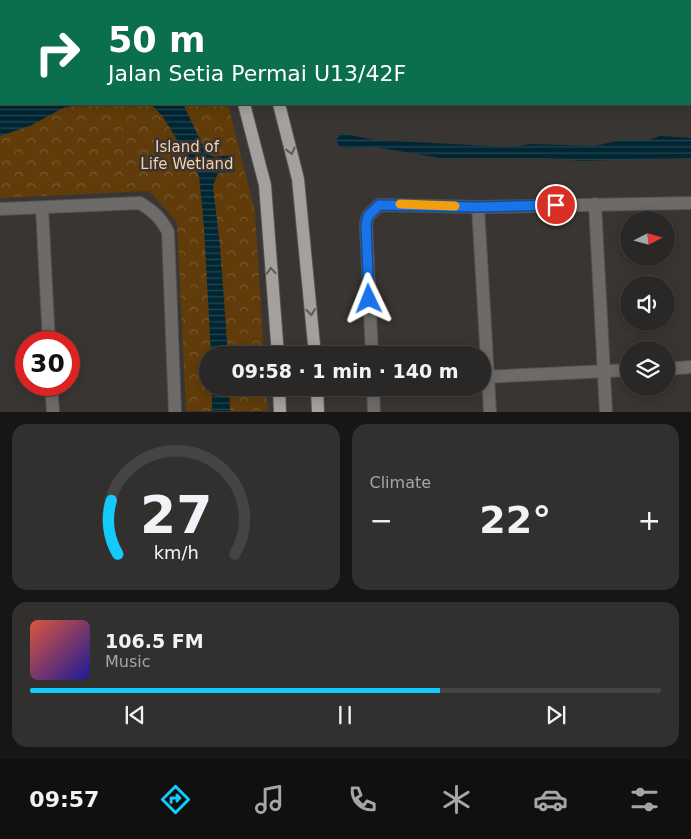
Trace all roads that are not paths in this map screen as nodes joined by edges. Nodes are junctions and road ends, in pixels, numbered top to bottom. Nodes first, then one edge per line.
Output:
1 (244, 105) edge
2 (279, 105) edge
3 (691, 203) edge
4 (595, 204) junction
5 (478, 207) junction
6 (42, 208) junction
7 (0, 209) edge
8 (48, 331) edge
9 (277, 346) edge
10 (314, 346) edge
11 (372, 346) edge
12 (484, 346) edge
13 (691, 368) edge
14 (675, 369) edge
15 (620, 371) edge
16 (604, 372) junction
17 (491, 377) edge
18 (51, 396) edge
19 (279, 396) edge
20 (317, 396) edge
21 (373, 396) edge
22 (488, 396) edge
23 (52, 412) edge
24 (175, 412) edge
25 (280, 412) edge
26 (318, 412) edge
27 (374, 412) edge
28 (490, 412) edge
29 (606, 412) edge

9 -> 1 main road
2 -> 10 main road
3 - 4 street
4 - 5 street
4 - 16 street
5 - 11 street
5 - 12 street
6 - 7 street
6 - 8 street
6 - 24 street
13 - 14 street
15 - 16 street
16 - 17 street
16 - 29 street
18 - 23 street
19 - 25 main road
20 - 26 main road
21 - 27 street
22 - 28 street

